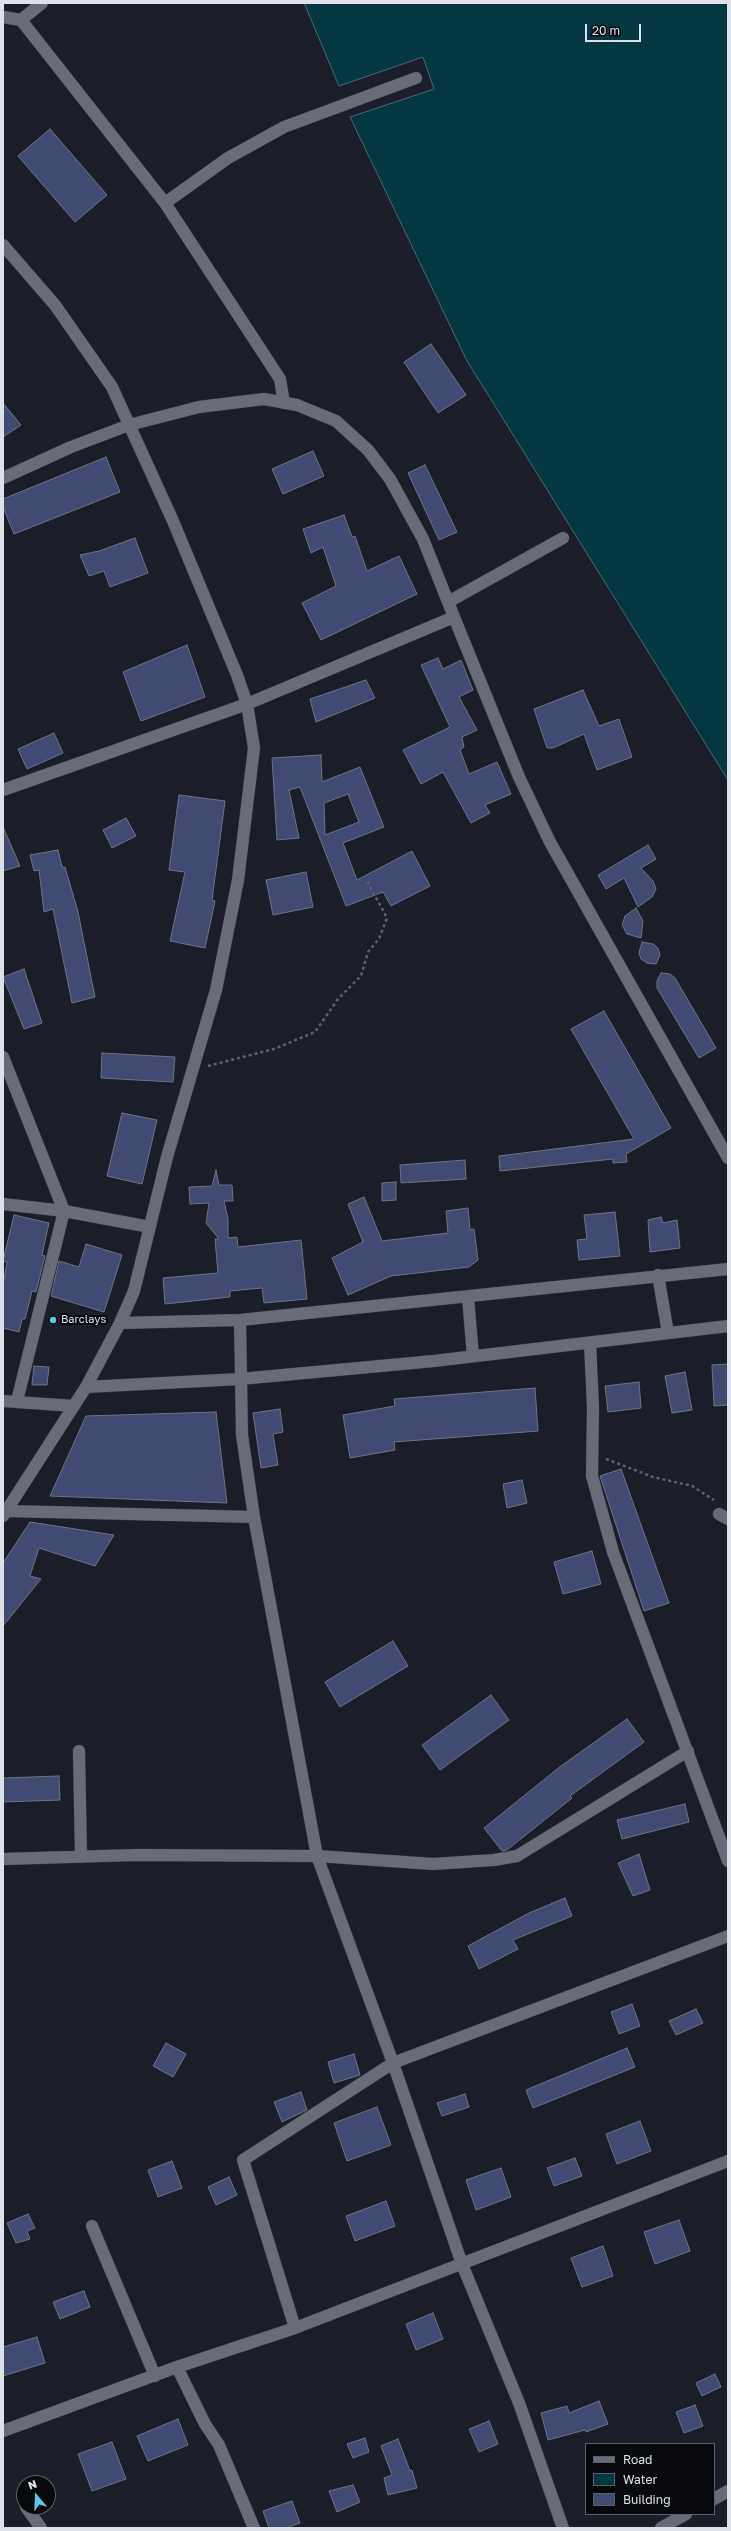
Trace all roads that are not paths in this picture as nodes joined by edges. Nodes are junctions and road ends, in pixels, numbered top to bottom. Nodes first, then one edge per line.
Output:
1 (42, 3) edge
2 (3, 17) edge
3 (21, 20) junction
4 (416, 78) dead end
5 (165, 204) junction
6 (3, 245) edge
7 (284, 402) junction
8 (129, 425) junction
9 (3, 478) edge
10 (563, 538) dead end
11 (448, 602) junction
12 (454, 617) junction
13 (247, 704) junction
14 (3, 790) edge
15 (3, 1057) edge
16 (728, 1158) edge
17 (3, 1204) edge
18 (64, 1211) junction
19 (150, 1227) junction
20 (728, 1269) edge
21 (658, 1275) junction
22 (468, 1298) junction
23 (240, 1320) junction
24 (120, 1323) junction
25 (728, 1326) edge
26 (668, 1334) junction
27 (590, 1343) junction
28 (473, 1356) junction
29 (240, 1379) junction
30 (86, 1387) junction
31 (3, 1401) edge
32 (17, 1401) junction
33 (74, 1406) junction
34 (5, 1514) edge
35 (254, 1517) junction
36 (79, 1751) dead end
37 (688, 1751) junction
38 (317, 1856) junction
39 (81, 1857) junction
40 (3, 1859) edge
41 (728, 1861) edge
42 (728, 1936) edge
43 (393, 2063) junction
44 (728, 2161) edge
45 (92, 2226) dead end
46 (462, 2264) junction
47 (295, 2328) junction
48 (177, 2367) junction
49 (155, 2376) junction
50 (3, 2432) edge
51 (728, 2491) edge
52 (715, 2498) edge
53 (32, 2515) edge
54 (684, 2515) edge
55 (42, 2528) edge
56 (254, 2528) edge
57 (563, 2528) edge
58 (661, 2528) edge

1 - 3 street
2 - 3 street
3 - 5 street
4 - 5 street
5 - 7 street
6 - 8 street
7 - 8 street
7 - 11 street
8 - 9 street
8 - 13 street
10 - 11 street
11 - 12 street
12 - 13 street
12 - 16 street
13 - 14 street
13 - 19 street
15 - 18 street
17 - 18 street
18 - 19 street
18 - 32 street
19 - 24 street
20 - 21 street
21 - 22 street
21 - 26 street
22 - 23 street
22 - 28 street
23 - 24 street
23 - 29 street
24 - 30 street
25 - 26 street
26 - 27 street
27 - 28 street
27 - 37 street
28 - 29 street
29 - 30 street
29 - 35 street
30 - 33 street
31 - 32 street
32 - 33 street
33 - 34 street
34 - 35 street
35 - 38 street
36 - 39 street
37 - 38 street
37 - 41 street
38 - 39 street
38 - 43 street
39 - 40 street
42 - 43 street
43 - 46 street
43 - 47 street
44 - 46 street
45 - 49 street
46 - 47 street
46 - 57 street
47 - 48 street
48 - 49 street
48 - 56 street
49 - 50 street
51 - 52 street
53 - 55 street
54 - 58 street

